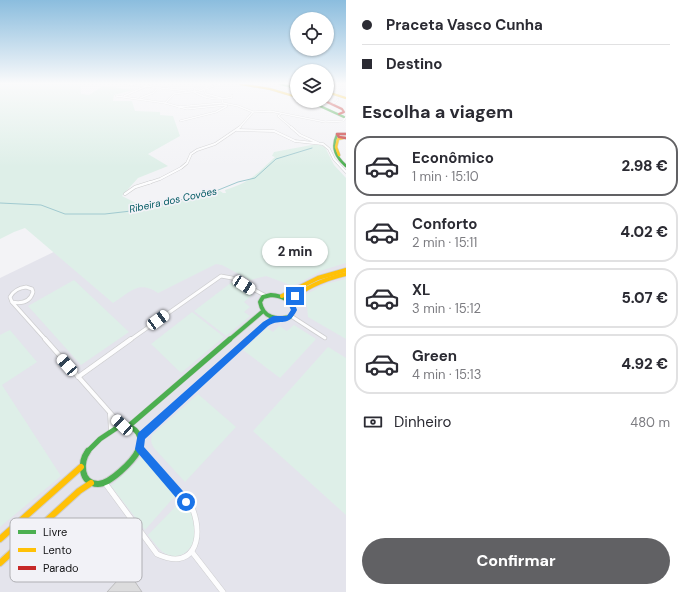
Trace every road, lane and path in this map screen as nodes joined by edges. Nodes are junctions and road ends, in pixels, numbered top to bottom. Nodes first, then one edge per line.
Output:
1 (217, 112) edge
2 (248, 112) dead end
3 (253, 112) junction
4 (259, 112) edge
5 (272, 112) edge
6 (281, 114) junction
7 (342, 115) edge
8 (180, 121) dead end
9 (237, 130) junction
10 (344, 135) edge
11 (318, 143) junction
12 (346, 163) edge
13 (346, 166) edge
14 (346, 172) edge
15 (125, 194) dead end
16 (346, 270) edge
17 (346, 274) edge
18 (255, 293) junction
19 (266, 296) junction
20 (282, 296) junction
21 (261, 299) junction
22 (28, 300) junction
23 (290, 301) junction
24 (12, 302) junction
25 (22, 312) junction
26 (262, 312) junction
27 (291, 316) junction
28 (273, 319) junction
29 (325, 338) dead end
30 (78, 377) junction
31 (110, 414) junction
32 (122, 425) junction
33 (130, 425) junction
34 (111, 430) junction
35 (141, 437) junction
36 (140, 449) junction
37 (81, 467) junction
38 (91, 483) junction
39 (105, 483) junction
40 (24, 518) edge
41 (49, 518) edge
42 (131, 518) edge
43 (10, 531) edge
44 (142, 534) edge
45 (0, 540) edge
46 (192, 552) junction
47 (10, 554) edge
48 (0, 563) edge
49 (224, 592) edge

1 - 8 street
2 - 3 street
3 - 4 street
3 - 9 street
5 - 6 street
6 - 7 street
6 - 11 street
9 - 11 street
9 - 15 street
10 - 12 main road
10 - 13 main road
11 - 14 street
16 - 20 main road
17 - 23 main road
18 - 19 street
18 - 21 street
18 - 30 street
19 - 20 main road
19 - 21 main road
20 - 23 main road
21 - 26 main road
22 - 24 street
22 - 24 street
22 - 25 street
23 - 27 main road
24 - 25 street
25 - 30 street
26 - 28 main road
26 - 33 main road
27 - 28 main road
27 - 29 street
28 - 35 main road
30 - 31 street
31 - 32 street
31 - 34 street
32 - 33 main road
32 - 34 main road
33 - 35 main road
34 - 37 main road
35 - 36 main road
36 - 39 main road
36 - 46 street
37 - 38 main road
37 - 40 main road
38 - 39 main road
38 - 41 main road
39 - 42 street
43 - 45 main road
44 - 46 street
46 - 49 street
47 - 48 main road

